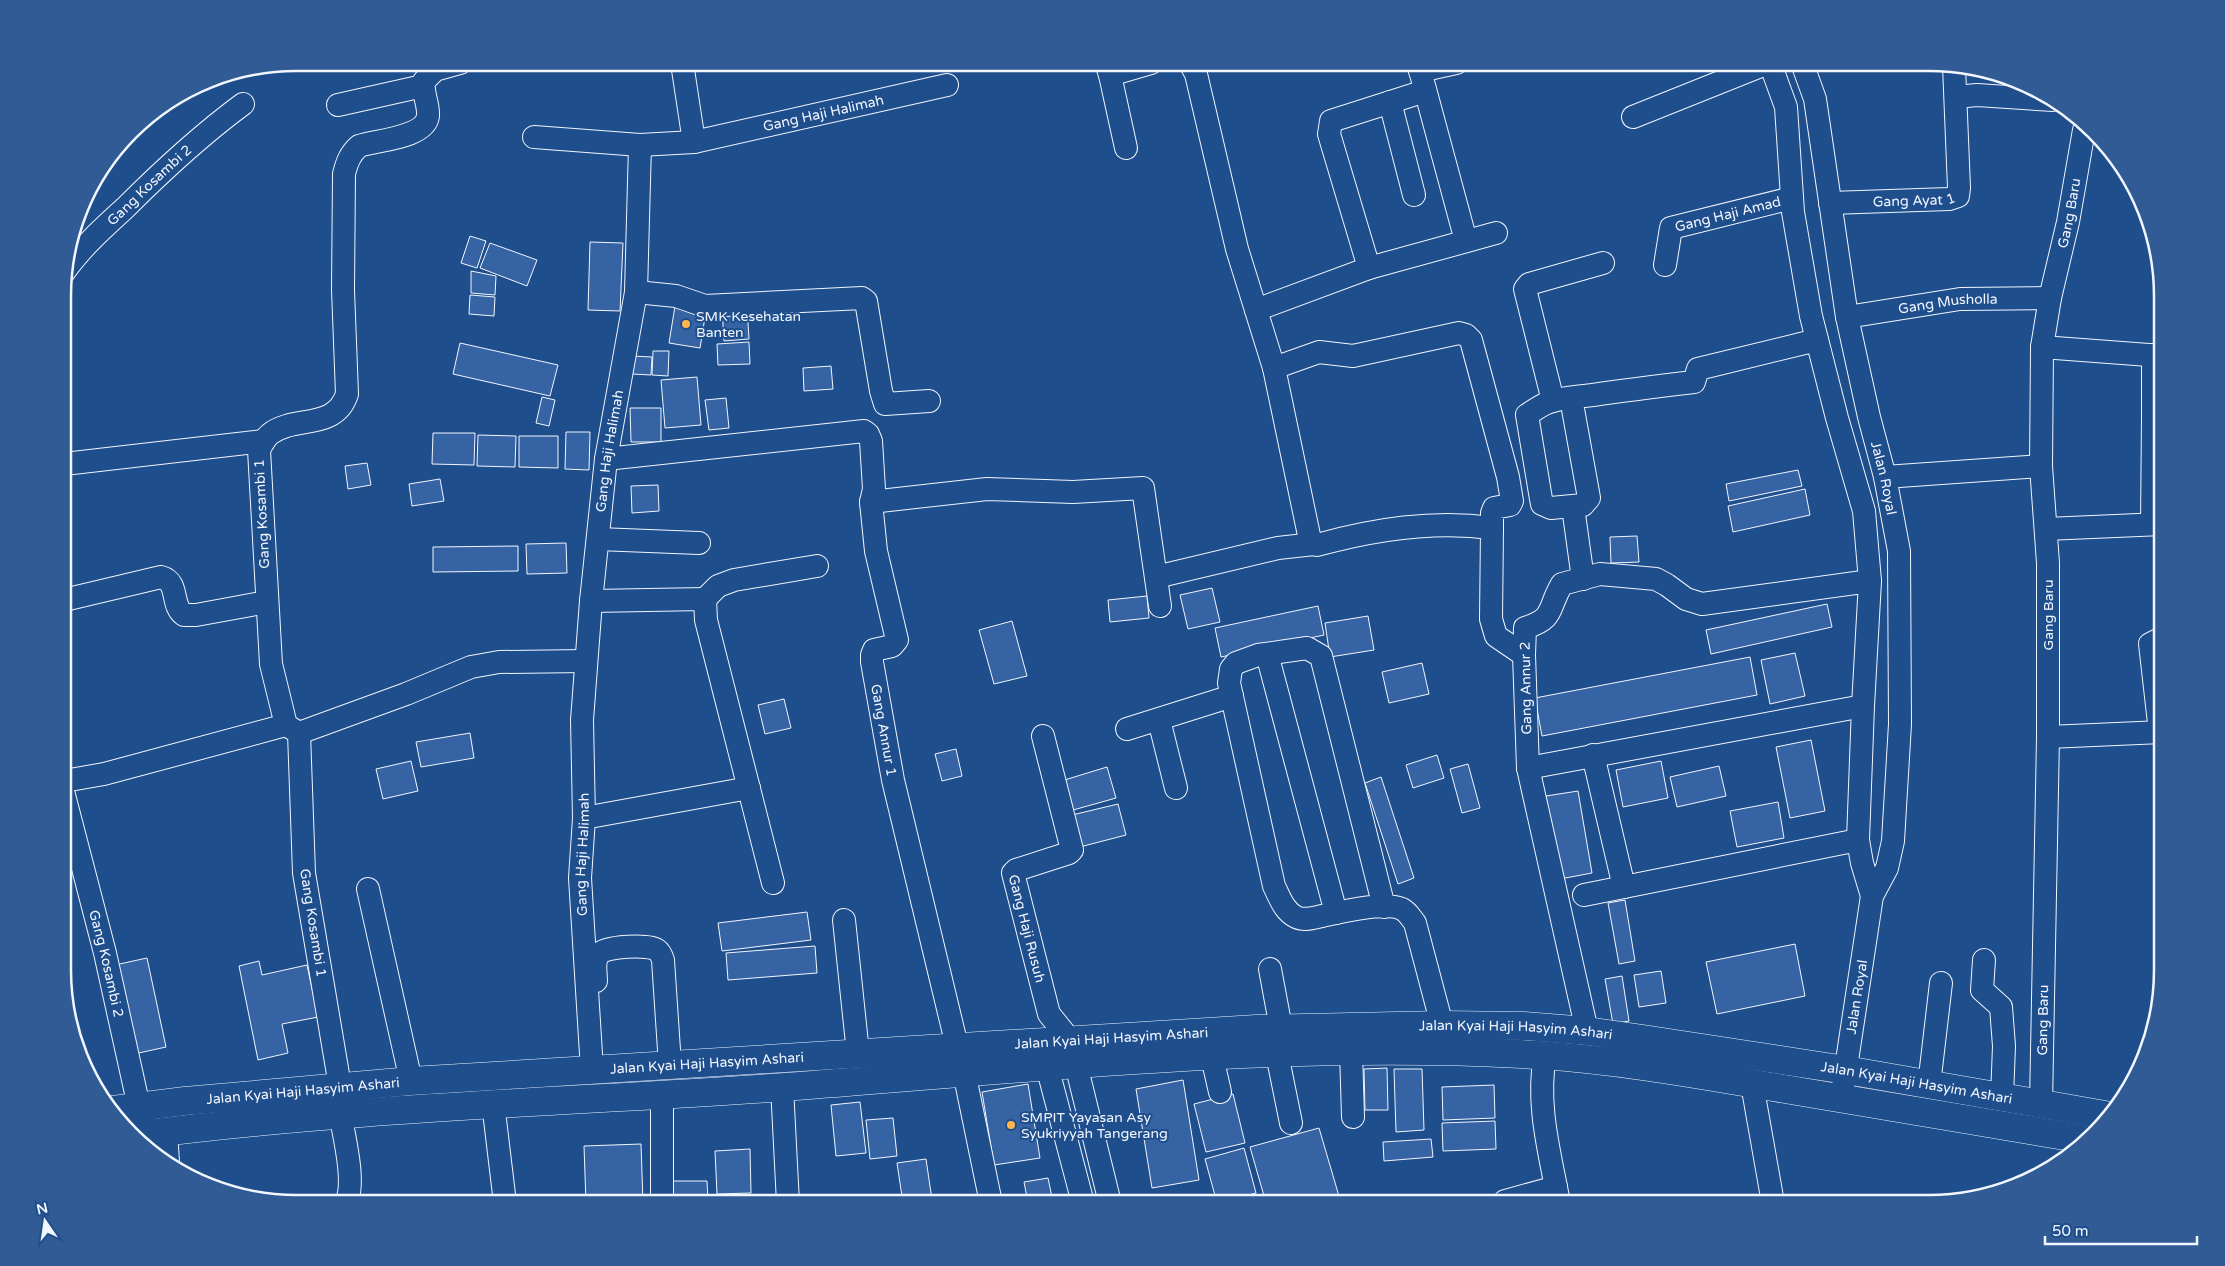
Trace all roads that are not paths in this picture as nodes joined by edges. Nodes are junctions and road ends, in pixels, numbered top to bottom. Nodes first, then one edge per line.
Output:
1 (434, 71) edge
2 (683, 71) edge
3 (1108, 71) edge
4 (1194, 71) edge
5 (1747, 71) edge
6 (1772, 71) edge
7 (1805, 71) edge
8 (1954, 73) edge
9 (1421, 75) edge
10 (947, 85) dead end
11 (423, 86) junction
12 (1956, 98) junction
13 (2037, 99) edge
14 (1390, 102) junction
15 (243, 104) dead end
16 (338, 105) dead end
17 (1634, 117) dead end
18 (2083, 133) edge
19 (534, 137) dead end
20 (694, 142) junction
21 (640, 145) junction
22 (1126, 148) dead end
23 (1414, 195) dead end
24 (1792, 198) junction
25 (1830, 203) junction
26 (1496, 232) dead end
27 (1466, 241) junction
28 (75, 257) edge
29 (1603, 263) dead end
30 (1665, 265) dead end
31 (1369, 268) junction
32 (636, 292) junction
33 (2050, 298) junction
34 (1256, 310) junction
35 (1847, 316) junction
36 (1818, 340) junction
37 (2042, 347) junction
38 (2154, 356) edge
39 (1274, 368) junction
40 (1562, 400) junction
41 (929, 402) dead end
42 (264, 441) junction
43 (606, 459) junction
44 (71, 463) edge
45 (2042, 466) junction
46 (1885, 477) junction
47 (872, 502) junction
48 (1573, 507) junction
49 (2154, 524) edge
50 (1492, 528) junction
51 (2046, 528) junction
52 (598, 539) junction
53 (698, 542) dead end
54 (1314, 544) junction
55 (817, 566) dead end
56 (1156, 577) junction
57 (1583, 579) junction
58 (1870, 581) junction
59 (71, 598) edge
60 (705, 599) junction
61 (591, 601) junction
62 (267, 602) junction
63 (1160, 606) dead end
64 (2154, 642) edge
65 (1267, 654) junction
66 (1524, 655) junction
67 (586, 661) junction
68 (2154, 676) edge
69 (1232, 696) junction
70 (1863, 706) junction
71 (1159, 720) junction
72 (292, 729) junction
73 (1127, 729) dead end
74 (2154, 732) edge
75 (1043, 736) dead end
76 (2048, 737) junction
77 (1592, 755) junction
78 (1528, 768) junction
79 (71, 780) edge
80 (749, 788) junction
81 (1176, 788) dead end
82 (584, 818) junction
83 (71, 835) edge
84 (1858, 840) junction
85 (773, 883) dead end
86 (1624, 887) junction
87 (368, 889) dead end
88 (1584, 895) dead end
89 (1872, 896) junction
90 (1384, 906) junction
91 (1336, 913) junction
92 (844, 920) dead end
93 (1984, 960) dead end
94 (1270, 969) dead end
95 (1941, 983) dead end
96 (1049, 1014) junction
97 (1442, 1025) junction
98 (1587, 1031) junction
99 (1279, 1041) junction
100 (1351, 1051) junction
101 (1073, 1052) junction
102 (858, 1053) junction
103 (1044, 1054) junction
104 (1545, 1055) junction
105 (1212, 1057) junction
106 (961, 1059) junction
107 (670, 1065) junction
108 (597, 1070) junction
109 (1846, 1070) junction
110 (411, 1081) junction
111 (1752, 1084) junction
112 (1929, 1085) junction
113 (340, 1086) junction
114 (782, 1087) junction
115 (1220, 1092) dead end
116 (662, 1094) junction
117 (2002, 1097) junction
118 (1841, 1098) junction
119 (493, 1103) junction
120 (2041, 1104) junction
121 (126, 1108) edge
122 (340, 1113) junction
123 (2101, 1114) edge
124 (1353, 1117) dead end
125 (1291, 1123) dead end
126 (150, 1133) edge
127 (2078, 1138) edge
128 (160, 1148) edge
129 (348, 1195) edge
130 (504, 1195) edge
131 (662, 1195) edge
132 (788, 1195) edge
133 (989, 1195) edge
134 (1081, 1195) edge
135 (1108, 1195) edge
136 (1558, 1195) edge
137 (1773, 1195) edge

1 - 11 street
2 - 20 street
3 - 22 street
4 - 34 street
5 - 17 street
6 - 24 street, Jalan Royal
7 - 25 street, Jalan Royal
8 - 12 street
9 - 14 street
9 - 27 street
10 - 20 street, Gang Haji Halimah
11 - 16 street
11 - 42 street, Gang Kosambi 1
12 - 13 street
12 - 25 street, Gang Ayat 1
14 - 23 street
14 - 31 street
15 - 28 street, Gang Kosambi 2
18 - 33 street, Gang Baru
19 - 21 street
20 - 21 street, Gang Haji Halimah
21 - 32 street, Gang Haji Halimah
24 - 30 street, Gang Haji Amad
24 - 36 street, Jalan Royal
25 - 35 street, Jalan Royal
26 - 27 street
27 - 31 street
29 - 40 street
31 - 34 street
32 - 41 street
32 - 43 street, Gang Haji Halimah
33 - 35 street, Gang Musholla
33 - 37 street, Gang Baru
34 - 39 street
35 - 46 street, Jalan Royal
36 - 40 street
36 - 58 street, Jalan Royal
37 - 38 street
37 - 45 street, Gang Baru
39 - 50 street
39 - 54 street
40 - 48 street
40 - 48 street
42 - 44 street
42 - 62 street, Gang Kosambi 1
43 - 47 street, Gang Annur 1
43 - 52 street, Gang Haji Halimah
45 - 46 street
45 - 51 street, Gang Baru
46 - 89 street, Jalan Royal
47 - 56 street
47 - 106 street, Gang Annur 1
48 - 57 street
49 - 51 street
50 - 54 street
50 - 66 street
51 - 76 street, Gang Baru
52 - 53 street
52 - 61 street, Gang Haji Halimah
54 - 56 street
55 - 60 street
56 - 63 street
57 - 58 street, Gang Annur 2
57 - 66 street, Gang Annur 2
58 - 70 street, Jalan Royal
59 - 62 street
60 - 61 street
60 - 80 street
61 - 67 street, Gang Haji Halimah
62 - 72 street, Gang Kosambi 1
64 - 68 street
65 - 69 street
65 - 90 street
65 - 91 street
66 - 78 street, Gang Annur 2
67 - 72 street
67 - 82 street, Gang Haji Halimah
69 - 71 street
69 - 91 street
70 - 77 street
70 - 84 street, Jalan Royal
71 - 73 street
71 - 81 street
72 - 79 street
72 - 113 street, Gang Kosambi 1
74 - 76 street
75 - 96 street, Gang Haji Rusuh
76 - 120 street, Gang Baru
77 - 78 street
77 - 86 street
78 - 98 street, Gang Annur 2
80 - 82 street
80 - 85 street
82 - 108 street, Gang Haji Halimah
83 - 121 street, Gang Kosambi 2
84 - 86 street
84 - 89 street, Jalan Royal
86 - 88 street
87 - 110 street
89 - 109 street, Jalan Royal
90 - 91 street
90 - 97 street
92 - 102 street
93 - 117 street
94 - 99 street
95 - 112 street
96 - 101 street, Gang Haji Rusuh
96 - 103 street
97 - 98 main road, Jalan Kyai Haji Hasyim Ashari
97 - 99 main road, Jalan Kyai Haji Hasyim Ashari
98 - 109 main road, Jalan Kyai Haji Hasyim Ashari
99 - 100 main road, Jalan Kyai Haji Hasyim Ashari
99 - 101 main road, Jalan Kyai Haji Hasyim Ashari
99 - 105 main road, Jalan Kyai Haji Hasyim Ashari
99 - 125 street
100 - 104 main road, Jalan Kyai Haji Hasyim Ashari
100 - 124 street
101 - 103 main road, Jalan Kyai Haji Hasyim Ashari
101 - 105 main road, Jalan Kyai Haji Hasyim Ashari
101 - 135 street
102 - 106 main road, Jalan Kyai Haji Hasyim Ashari
102 - 107 main road, Jalan Kyai Haji Hasyim Ashari
103 - 106 main road, Jalan Kyai Haji Hasyim Ashari
103 - 134 street
104 - 111 main road, Jalan Kyai Haji Hasyim Ashari
104 - 136 street
105 - 115 street
106 - 114 main road, Jalan Kyai Haji Hasyim Ashari
106 - 133 street
107 - 108 main road, Jalan Kyai Haji Hasyim Ashari
107 - 108 street
108 - 110 main road, Jalan Kyai Haji Hasyim Ashari
109 - 112 main road, Jalan Kyai Haji Hasyim Ashari
109 - 118 street, Jalan Royal
110 - 113 main road, Jalan Kyai Haji Hasyim Ashari
111 - 118 main road, Jalan Kyai Haji Hasyim Ashari
111 - 137 street
112 - 117 main road, Jalan Kyai Haji Hasyim Ashari
113 - 121 main road, Jalan Kyai Haji Hasyim Ashari
114 - 116 main road, Jalan Kyai Haji Hasyim Ashari
114 - 132 street
116 - 119 main road, Jalan Kyai Haji Hasyim Ashari
116 - 131 street
117 - 120 main road, Jalan Kyai Haji Hasyim Ashari
118 - 127 main road, Jalan Kyai Haji Hasyim Ashari
119 - 122 main road, Jalan Kyai Haji Hasyim Ashari
119 - 130 street
120 - 123 main road, Jalan Kyai Haji Hasyim Ashari
121 - 126 street, Gang Kosambi 2
122 - 126 main road, Jalan Kyai Haji Hasyim Ashari
122 - 129 street
126 - 128 street, Gang Kosambi 2

